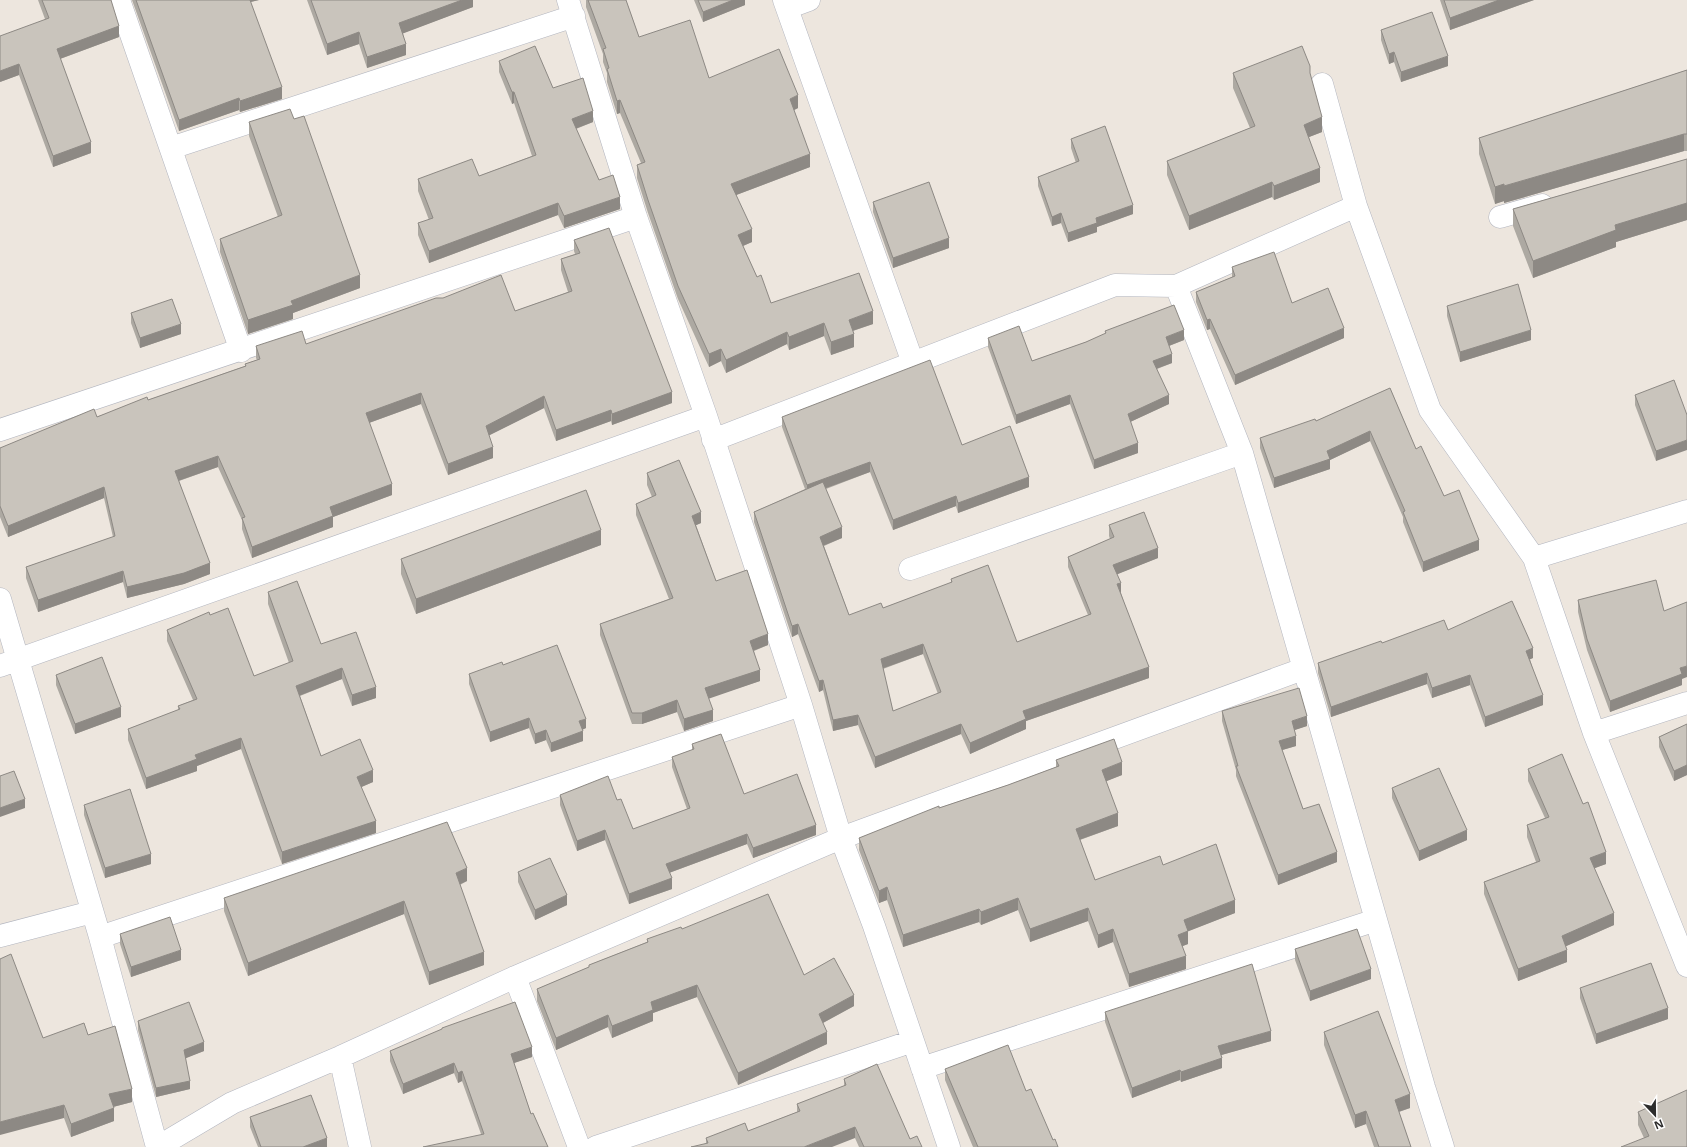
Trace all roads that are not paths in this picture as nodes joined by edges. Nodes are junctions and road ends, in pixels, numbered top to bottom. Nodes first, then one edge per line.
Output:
1 (119, 0) edge
2 (808, 0) edge
3 (785, 4) edge
4 (571, 8) edge
5 (1322, 84) dead end
6 (171, 148) junction
7 (1560, 200) edge
8 (1356, 206) junction
9 (636, 217) junction
10 (1500, 217) dead end
11 (1176, 286) junction
12 (241, 351) junction
13 (913, 363) junction
14 (706, 416) junction
15 (0, 430) edge
16 (713, 440) junction
17 (1242, 453) junction
18 (1687, 511) edge
19 (1534, 558) junction
20 (910, 569) dead end
21 (0, 598) edge
22 (9, 663) edge
23 (1303, 669) junction
24 (1687, 704) edge
25 (801, 705) junction
26 (1594, 733) junction
27 (841, 838) junction
28 (92, 912) junction
29 (1376, 920) junction
30 (0, 936) edge
31 (100, 937) junction
32 (1685, 954) edge
33 (515, 977) junction
34 (913, 1041) junction
35 (340, 1057) junction
36 (922, 1068) junction
37 (158, 1147) edge
38 (360, 1147) edge
39 (579, 1147) edge
40 (596, 1147) edge
41 (949, 1147) edge
42 (1443, 1147) edge

1 - 6 street
2 - 3 street
3 - 13 street
4 - 6 street
4 - 9 street
5 - 8 street
6 - 12 street
7 - 10 street
8 - 11 street
8 - 19 street
9 - 12 street
9 - 14 street
11 - 13 street
11 - 17 street
12 - 15 street
13 - 16 street
14 - 16 street
14 - 22 street
16 - 25 street
17 - 20 street
17 - 23 street
18 - 19 street
19 - 26 street
21 - 22 street
22 - 28 street
23 - 27 street
23 - 29 street
24 - 26 street
25 - 27 street
25 - 31 street
26 - 32 street
27 - 33 street
27 - 34 street
28 - 30 street
28 - 31 street
29 - 36 street
29 - 42 street
31 - 37 street
33 - 35 street
33 - 39 street
34 - 36 street
34 - 40 street
35 - 37 street
35 - 38 street
36 - 41 street

